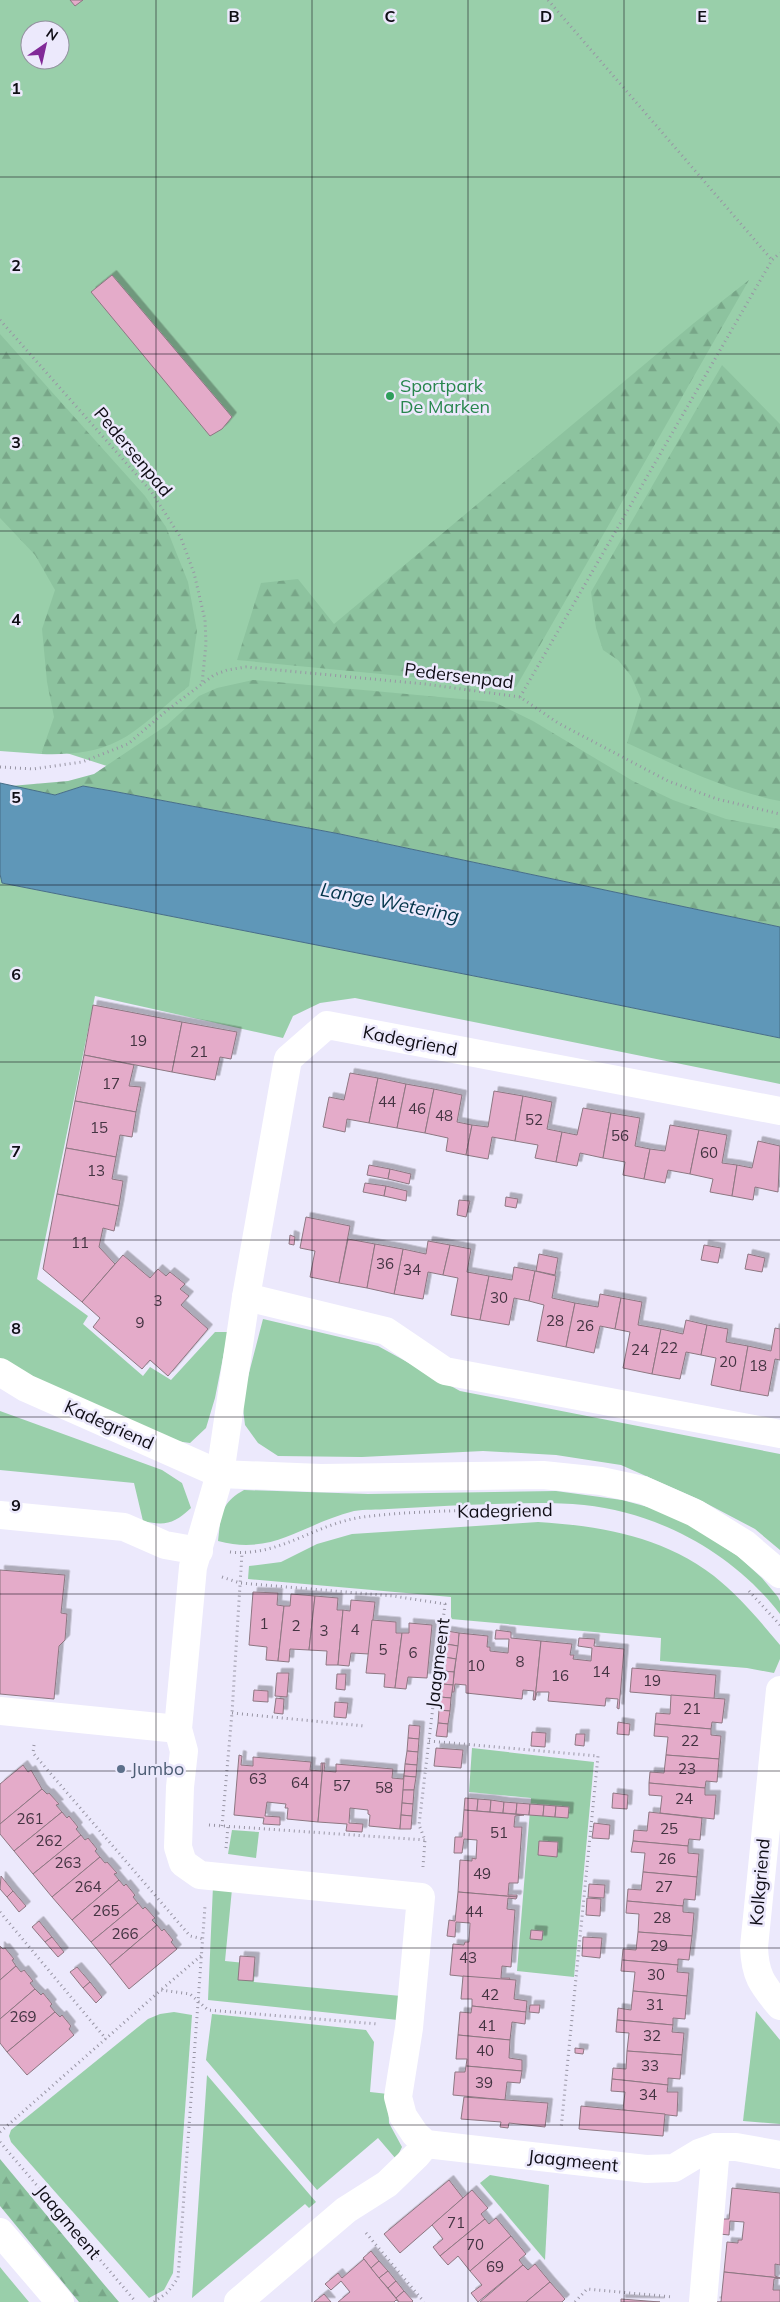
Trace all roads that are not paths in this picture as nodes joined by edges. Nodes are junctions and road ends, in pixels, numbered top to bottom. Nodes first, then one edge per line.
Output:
1 (780, 1111) edge
2 (246, 1297) junction
3 (0, 1372) edge
4 (13, 1385) edge
5 (780, 1434) edge
6 (220, 1474) junction
7 (0, 1515) edge
8 (200, 1548) junction
9 (780, 1574) edge
10 (780, 1690) edge
11 (0, 1711) edge
12 (178, 1729) junction
13 (780, 2006) edge
14 (426, 2144) junction
15 (716, 2147) junction
16 (780, 2154) edge
17 (0, 2232) edge
18 (703, 2301) edge
19 (60, 2302) edge
20 (238, 2302) edge

1 - 2 street, Kadegriend
2 - 5 street
2 - 6 street, Kadegriend
3 - 4 street, Kadegriend
4 - 6 street, Kadegriend
6 - 8 street
6 - 9 street, Kadegriend
7 - 8 street
8 - 12 street
10 - 13 street, Kolkgriend
11 - 12 street
12 - 14 street
14 - 15 street, Jaagmeent
14 - 20 street
15 - 16 street, Jaagmeent
15 - 18 street
17 - 19 street

